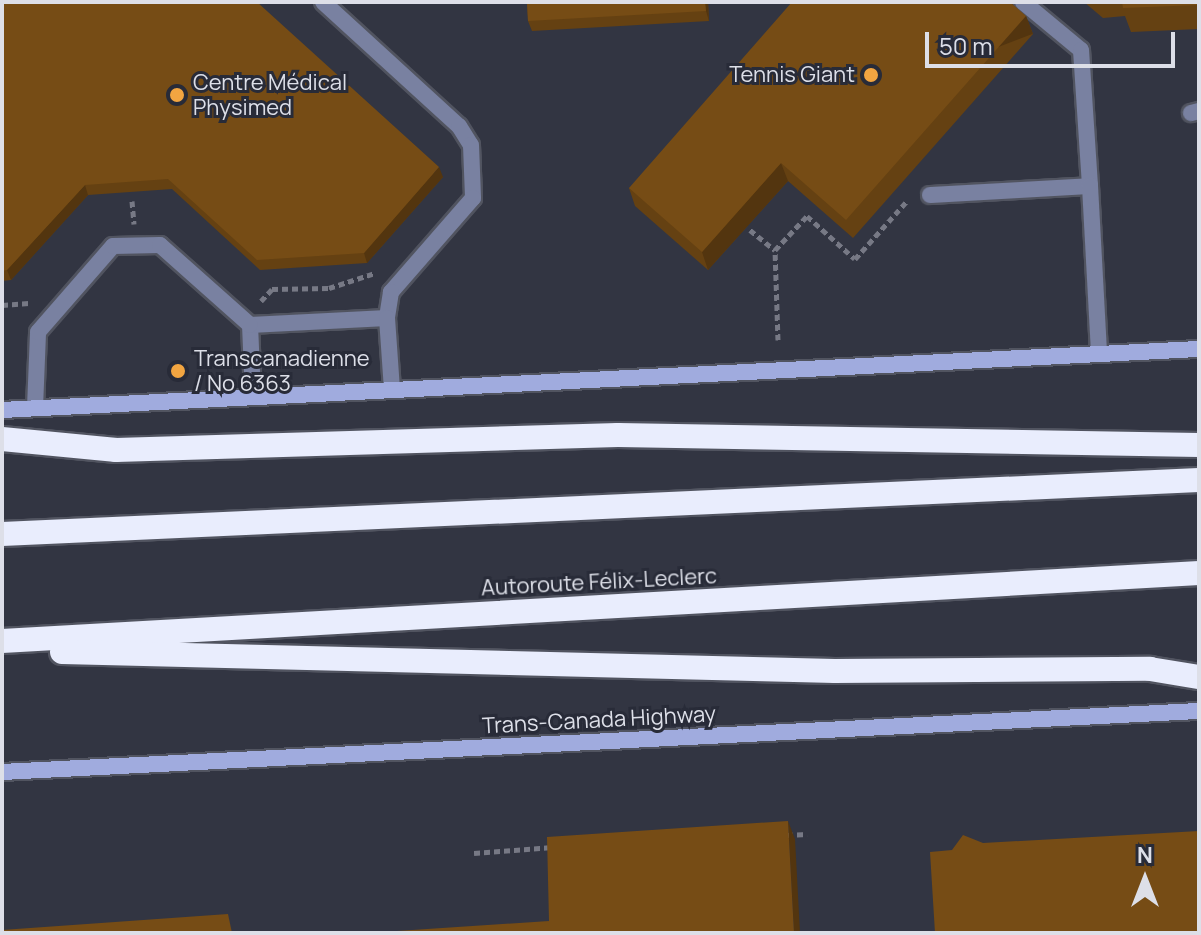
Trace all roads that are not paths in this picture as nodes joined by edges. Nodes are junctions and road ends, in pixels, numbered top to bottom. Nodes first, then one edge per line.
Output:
1 (323, 2) edge
2 (1023, 2) edge
3 (1090, 186) junction
4 (930, 195) dead end
5 (387, 318) junction
6 (250, 325) junction
7 (1199, 349) edge
8 (1099, 354) junction
9 (392, 390) junction
10 (253, 396) junction
11 (35, 408) junction
12 (2, 410) edge
13 (2, 439) edge
14 (1199, 445) edge
15 (1199, 480) edge
16 (2, 534) edge
17 (1199, 573) edge
18 (2, 641) edge
19 (2, 651) edge
20 (1199, 677) edge
21 (1199, 711) edge
22 (2, 772) edge

1 - 5 lane
2 - 3 lane
3 - 4 lane
3 - 8 lane
5 - 6 lane
5 - 9 lane
6 - 10 lane
6 - 11 lane
7 - 8 main road
8 - 9 main road
9 - 10 main road
10 - 11 main road
11 - 12 main road
13 - 14 highway
15 - 16 highway
17 - 18 highway, Autoroute Félix-Leclerc
19 - 20 highway
21 - 22 main road, Trans-Canada Highway

